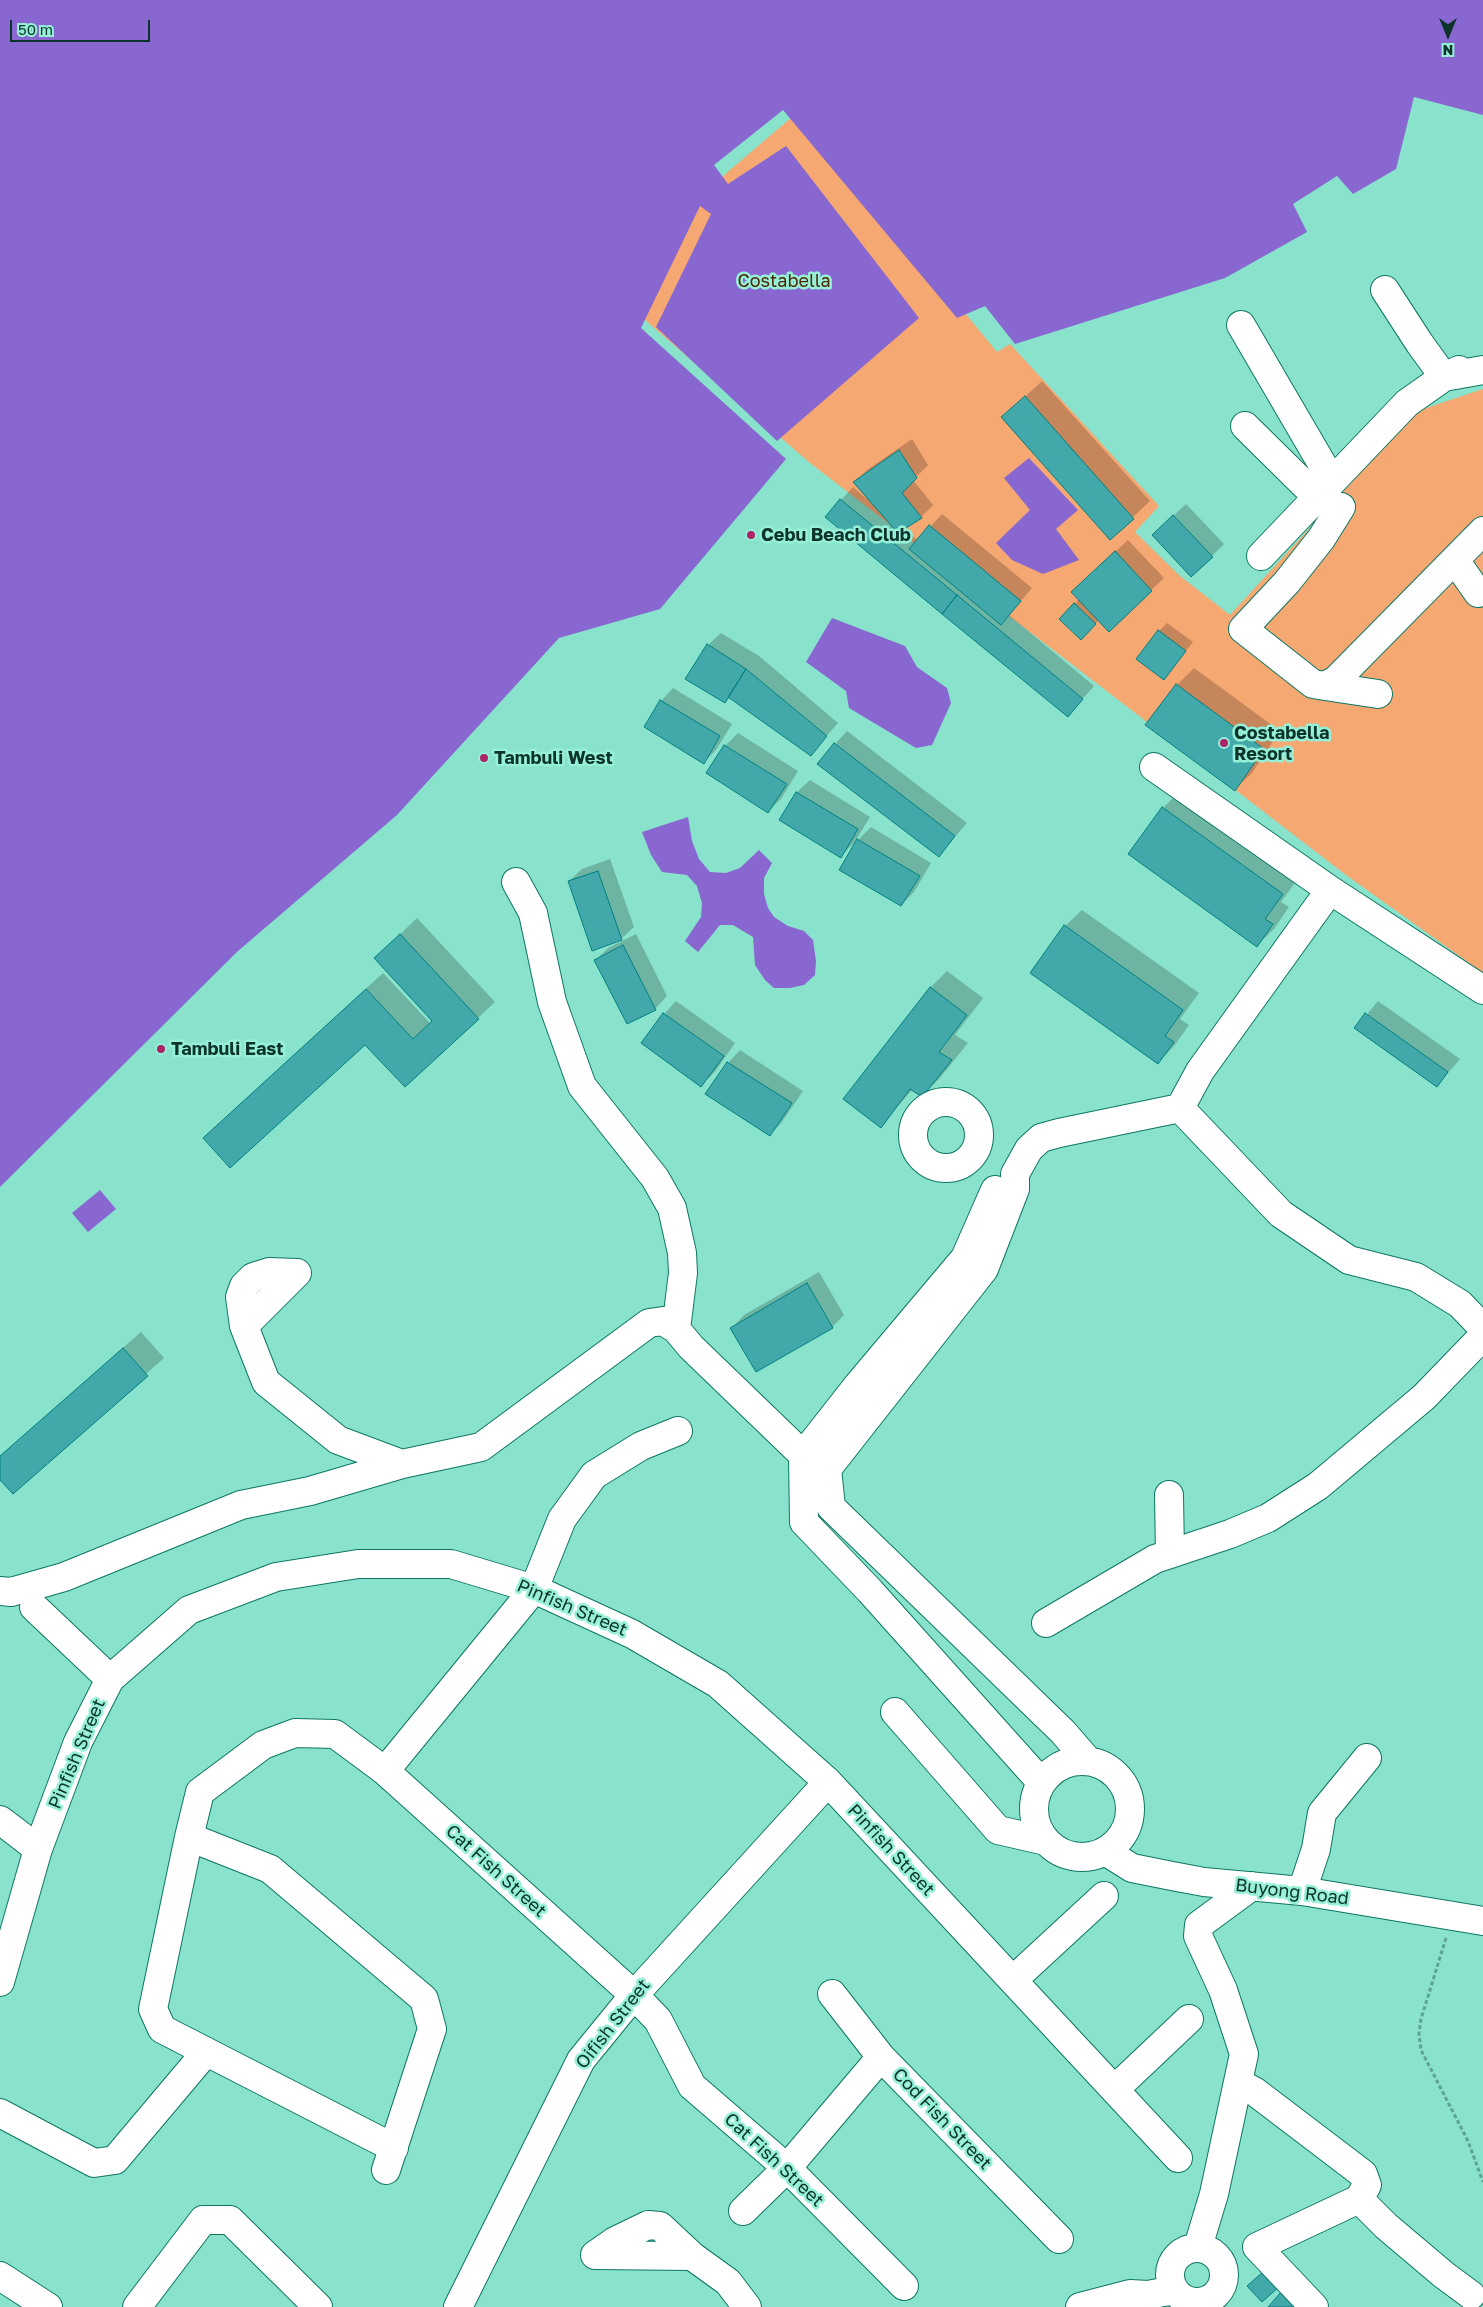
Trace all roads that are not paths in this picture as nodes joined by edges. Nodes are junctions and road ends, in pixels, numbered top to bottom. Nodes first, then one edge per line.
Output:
1 (1385, 290) dead end
2 (1241, 326) dead end
3 (1483, 359) edge
4 (1483, 370) edge
5 (1444, 377) junction
6 (1245, 426) dead end
7 (1330, 495) junction
8 (1483, 531) edge
9 (1261, 556) dead end
10 (1455, 560) junction
11 (1478, 593) dead end
12 (1325, 686) junction
13 (1378, 694) dead end
14 (1154, 766) dead end
15 (516, 882) dead end
16 (1330, 890) junction
17 (1483, 990) edge
18 (1180, 1108) junction
19 (974, 1155) dead end
20 (1010, 1180) junction
21 (975, 1264) junction
22 (244, 1326) dead end
23 (676, 1328) junction
24 (1483, 1328) edge
25 (1483, 1336) edge
26 (678, 1431) dead end
27 (803, 1455) junction
28 (402, 1464) junction
29 (1169, 1495) dead end
30 (831, 1507) junction
31 (809, 1528) junction
32 (1170, 1554) junction
33 (534, 1589) junction
34 (0, 1591) edge
35 (34, 1607) dead end
36 (1046, 1623) dead end
37 (110, 1679) junction
38 (895, 1712) dead end
39 (1367, 1758) dead end
40 (1088, 1761) junction
41 (385, 1771) junction
42 (828, 1782) junction
43 (1041, 1782) junction
44 (0, 1820) edge
45 (188, 1837) junction
46 (1046, 1841) junction
47 (38, 1849) junction
48 (1105, 1851) junction
49 (1252, 1886) junction
50 (1302, 1891) junction
51 (1104, 1896) dead end
52 (1483, 1921) edge
53 (1013, 1980) junction
54 (0, 1982) edge
55 (832, 1994) dead end
56 (634, 1995) junction
57 (1189, 2019) dead end
58 (206, 2052) junction
59 (882, 2057) junction
60 (1239, 2083) junction
61 (1115, 2089) junction
62 (0, 2113) edge
63 (1178, 2158) dead end
64 (787, 2168) junction
65 (1359, 2198) junction
66 (743, 2211) dead end
67 (1059, 2239) dead end
68 (1198, 2247) junction
69 (692, 2256) dead end
70 (0, 2276) edge
71 (1172, 2283) junction
72 (904, 2286) dead end
73 (1471, 2295) dead end
74 (1223, 2300) edge
75 (1094, 2305) edge
76 (48, 2307) edge
77 (137, 2307) edge
78 (318, 2307) edge
79 (458, 2307) edge
80 (747, 2307) edge
81 (1314, 2307) edge

1 - 5 street
2 - 7 street
3 - 5 street
4 - 5 street
5 - 7 street
6 - 7 street
7 - 9 street
7 - 12 street
8 - 10 street
10 - 11 street
10 - 12 street
12 - 13 street
14 - 16 street
15 - 23 street
16 - 17 street
16 - 18 street
18 - 20 street
18 - 24 street
19 - 20 street
20 - 21 street
21 - 27 street
21 - 30 street
22 - 28 street
23 - 27 street
23 - 28 street
25 - 32 street
26 - 33 street
27 - 31 street
28 - 34 street
29 - 32 street
30 - 31 street
30 - 40 street
31 - 43 street
32 - 36 street
33 - 37 street, Pinfish Street
33 - 41 street
33 - 42 street, Pinfish Street
35 - 37 street
37 - 47 street, Pinfish Street
38 - 46 street
39 - 50 street
40 - 43 street
40 - 48 street
41 - 45 street, Cat Fish Street
41 - 56 street, Cat Fish Street
42 - 53 street, Pinfish Street
42 - 56 street, Oifish Street
43 - 46 street
44 - 47 street
45 - 58 street, Cat Fish Street
45 - 58 street
46 - 48 street
47 - 54 street, Pinfish Street
48 - 49 street, Buyong Road
49 - 50 street, Buyong Road
49 - 60 street
50 - 52 street, Buyong Road
51 - 53 street
53 - 61 street, Pinfish Street
55 - 59 street, Cod Fish Street
56 - 64 street, Cat Fish Street
56 - 79 street, Oifish Street
57 - 61 street
58 - 62 street
59 - 64 street
59 - 67 street, Cod Fish Street
60 - 65 street
60 - 68 street
61 - 63 street, Pinfish Street
64 - 66 street
64 - 72 street, Cat Fish Street
65 - 73 street
65 - 81 street
68 - 71 street
68 - 74 street
69 - 80 street
70 - 76 street
71 - 74 street
71 - 75 street
77 - 78 street

